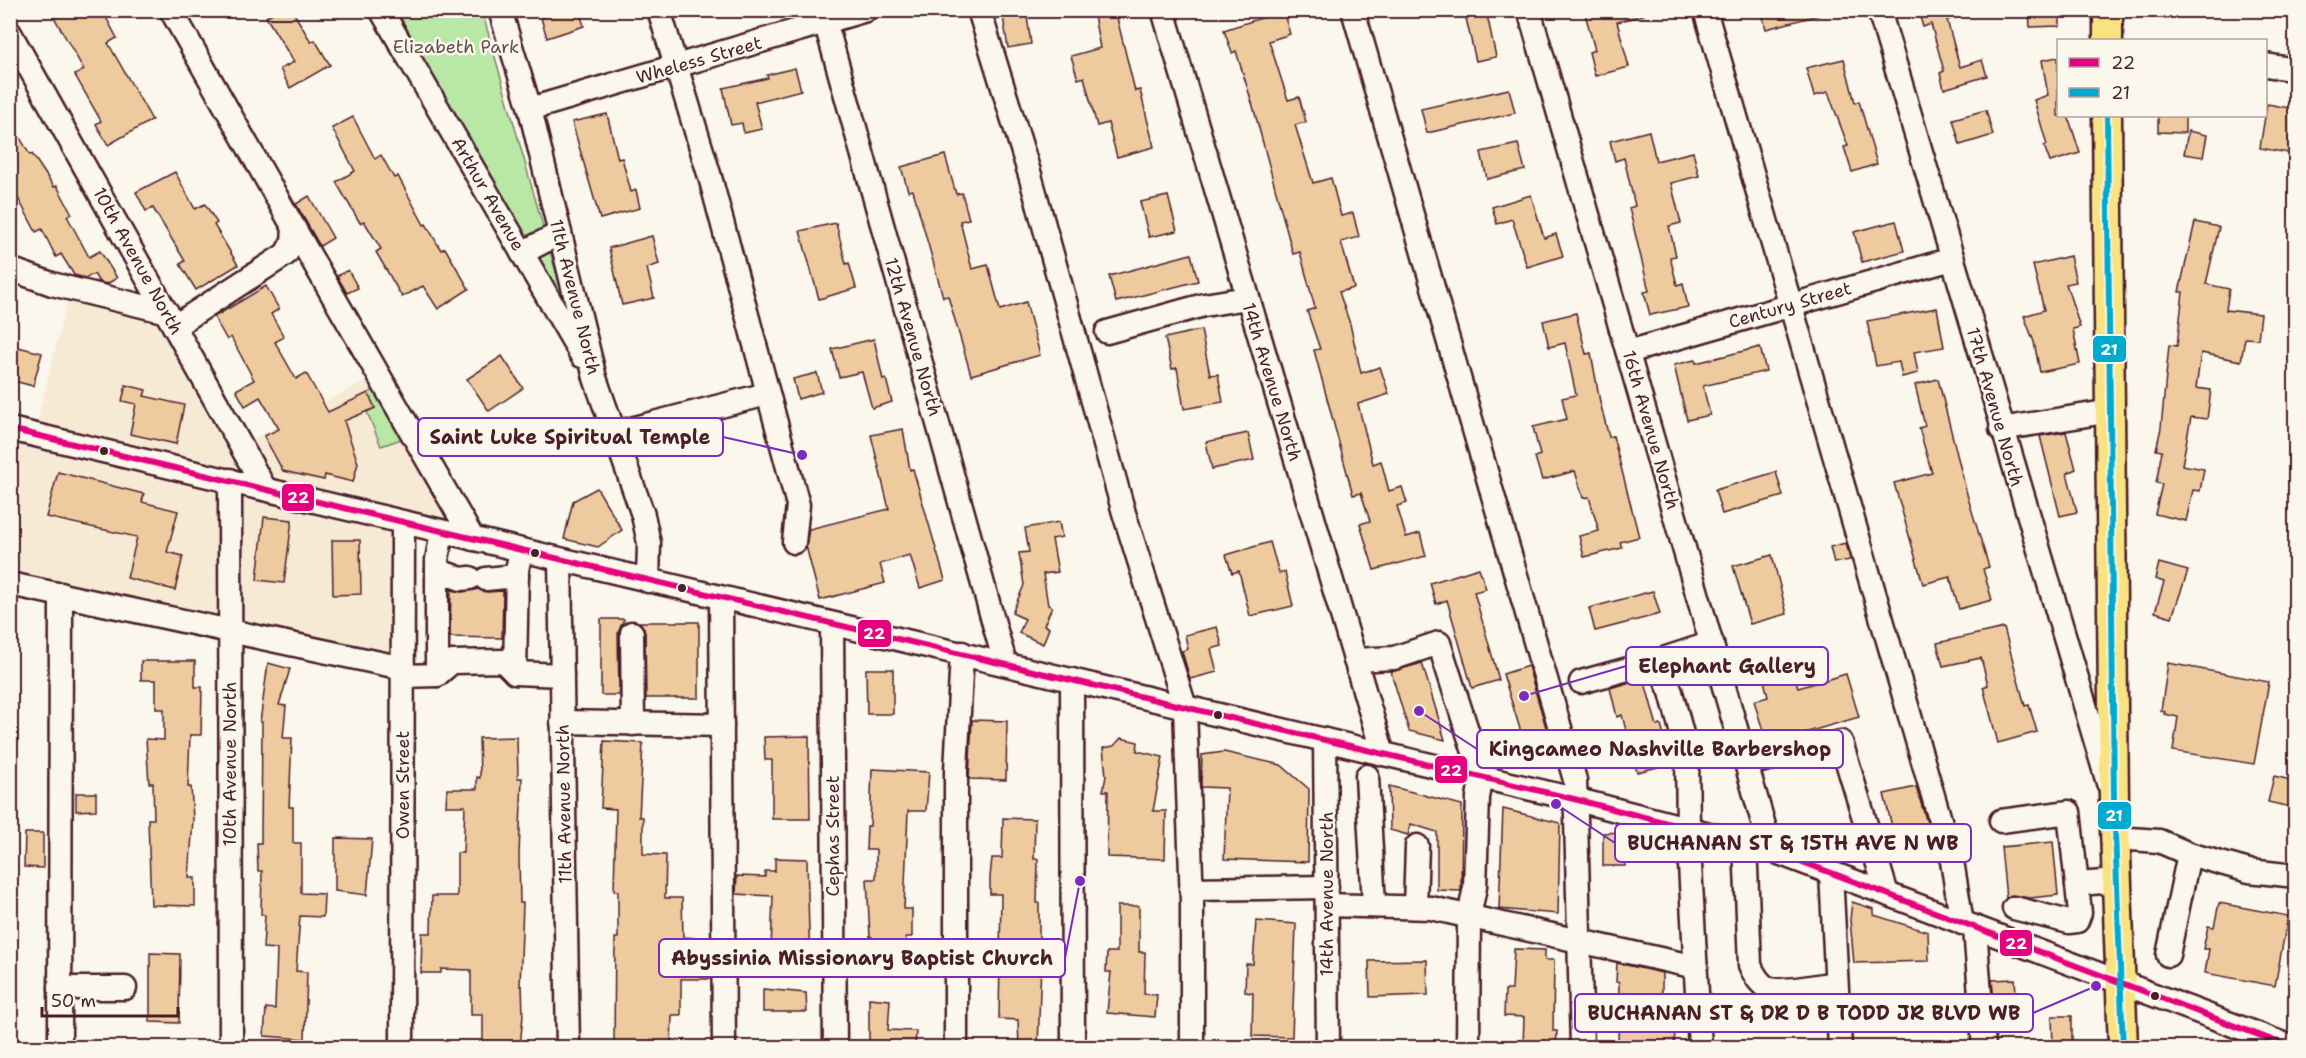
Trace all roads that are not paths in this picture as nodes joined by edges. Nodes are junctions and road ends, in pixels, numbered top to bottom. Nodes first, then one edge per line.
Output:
1 (171, 10) edge
2 (381, 10) edge
3 (500, 10) edge
4 (659, 10) edge
5 (866, 10) edge
6 (979, 10) edge
7 (1163, 10) edge
8 (1353, 10) edge
9 (1529, 10) edge
10 (1705, 10) edge
11 (1879, 10) edge
12 (2108, 10) edge
13 (824, 17) edge
14 (10, 33) edge
15 (2112, 39) edge
16 (2267, 65) edge
17 (675, 67) junction
18 (2295, 70) edge
19 (530, 109) junction
20 (2107, 117) edge
21 (294, 228) junction
22 (560, 233) junction
23 (522, 253) junction
24 (1952, 259) junction
25 (10, 268) edge
26 (1247, 298) junction
27 (1791, 305) junction
28 (171, 319) junction
29 (1107, 332) dead end
30 (1628, 352) junction
31 (595, 378) junction
32 (767, 394) junction
33 (2111, 411) junction
34 (10, 429) edge
35 (2001, 429) junction
36 (615, 433) junction
37 (230, 480) junction
38 (265, 489) junction
39 (404, 523) junction
40 (442, 531) junction
41 (473, 539) junction
42 (794, 542) dead end
43 (521, 551) junction
44 (560, 560) junction
45 (437, 570) junction
46 (517, 576) junction
47 (648, 581) junction
48 (10, 584) edge
49 (61, 594) junction
50 (721, 598) junction
51 (832, 624) junction
52 (229, 630) junction
53 (632, 633) dead end
54 (1712, 643) junction
55 (962, 653) junction
56 (1355, 660) junction
57 (1657, 661) junction
58 (1005, 663) junction
59 (403, 672) junction
60 (515, 673) junction
61 (437, 675) junction
62 (562, 675) junction
63 (1072, 680) junction
64 (1581, 682) dead end
65 (1185, 707) junction
66 (562, 723) junction
67 (633, 724) junction
68 (722, 725) junction
69 (1325, 740) junction
70 (1383, 754) junction
71 (1747, 764) junction
72 (1367, 776) dead end
73 (1482, 777) junction
74 (1574, 799) junction
75 (2115, 802) junction
76 (2001, 821) dead end
77 (1688, 828) junction
78 (2116, 838) junction
79 (1745, 843) junction
80 (1417, 846) dead end
81 (1772, 850) junction
82 (2189, 854) junction
83 (1831, 873) junction
84 (2295, 876) edge
85 (2118, 881) junction
86 (2077, 884) junction
87 (1191, 889) junction
88 (1887, 894) junction
89 (1327, 896) junction
90 (1374, 905) junction
91 (1415, 907) junction
92 (1469, 917) junction
93 (1969, 925) junction
94 (1577, 939) junction
95 (2025, 947) junction
96 (2168, 955) dead end
97 (1696, 967) junction
98 (2120, 982) junction
99 (1836, 983) junction
100 (60, 988) junction
101 (125, 988) dead end
102 (60, 1047) edge
103 (231, 1047) edge
104 (402, 1047) edge
105 (568, 1047) edge
106 (724, 1047) edge
107 (835, 1047) edge
108 (956, 1047) edge
109 (1073, 1047) edge
110 (1192, 1047) edge
111 (1328, 1047) edge
112 (1468, 1047) edge
113 (1582, 1047) edge
114 (1700, 1047) edge
115 (1840, 1047) edge
116 (1984, 1047) edge
117 (2123, 1047) edge
118 (2294, 1047) edge

1 - 21 street
2 - 23 street, Arthur Avenue
3 - 19 street, 11th Avenue North
4 - 17 street
5 - 13 street, Wheless Street
6 - 65 street
7 - 26 street, 14th Avenue North
8 - 74 street
9 - 30 street, 16th Avenue North
10 - 27 street
11 - 24 street, 17th Avenue North
12 - 15 main road
13 - 17 street, Wheless Street
13 - 58 street, 12th Avenue North
14 - 28 street, 10th Avenue North
16 - 18 street
17 - 19 street, Wheless Street
17 - 32 street
19 - 22 street, 11th Avenue North
20 - 33 main road
21 - 28 street
21 - 41 street
22 - 23 street
22 - 31 street, 11th Avenue North
23 - 31 street, Arthur Avenue
24 - 27 street, Century Street
24 - 35 street, 17th Avenue North
25 - 28 street
26 - 29 street
26 - 56 street, 14th Avenue North
27 - 30 street, Century Street
27 - 93 street
28 - 38 street, 10th Avenue North
30 - 54 street, 16th Avenue North
31 - 36 street, 11th Avenue North
32 - 36 street
32 - 42 street
33 - 35 street
33 - 75 main road
34 - 37 street
35 - 75 street, 17th Avenue North
36 - 47 street, 11th Avenue North
37 - 38 street
37 - 52 street, 10th Avenue North
38 - 39 street
39 - 40 street
39 - 59 street, Owen Street
40 - 41 street
40 - 45 street
41 - 43 street
43 - 44 street
43 - 46 street
44 - 47 street
44 - 62 street, 11th Avenue North
45 - 46 street
45 - 61 street
46 - 60 street
47 - 50 street
48 - 49 street
49 - 52 street
49 - 100 street
50 - 51 street
50 - 68 street
51 - 55 street
51 - 107 street, Cephas Street
52 - 59 street
52 - 103 street, 10th Avenue North
53 - 67 street
54 - 57 street
54 - 71 street, 16th Avenue North
55 - 58 street
55 - 108 street
56 - 70 street, 14th Avenue North
56 - 73 street
57 - 64 street
57 - 77 street
58 - 63 street
59 - 61 street
59 - 104 street, Owen Street
60 - 61 street
60 - 62 street
62 - 66 street, 11th Avenue North
63 - 65 street
63 - 109 street
65 - 69 street
65 - 87 street
66 - 67 street
66 - 105 street, 11th Avenue North
67 - 68 street
68 - 106 street
69 - 70 street
69 - 89 street, 14th Avenue North
70 - 73 street
71 - 81 street, 16th Avenue North
71 - 88 street
72 - 90 street
73 - 74 street
73 - 92 street
74 - 77 street
74 - 94 street
75 - 78 main road
76 - 86 street
77 - 79 street
77 - 97 street
78 - 82 street
78 - 85 main road
79 - 81 street
79 - 99 street
80 - 91 street
81 - 83 street
82 - 84 street
82 - 96 street
83 - 88 street
83 - 99 street
85 - 86 street
85 - 98 main road
86 - 95 street
87 - 89 street
87 - 110 street
88 - 93 street
89 - 90 street
89 - 111 street, 14th Avenue North
90 - 91 street
91 - 92 street
92 - 94 street
92 - 112 street
93 - 95 street
93 - 116 street
94 - 97 street
94 - 113 street
95 - 98 street
97 - 114 street
98 - 117 main road
98 - 118 street
99 - 115 street
100 - 101 street
100 - 102 street

